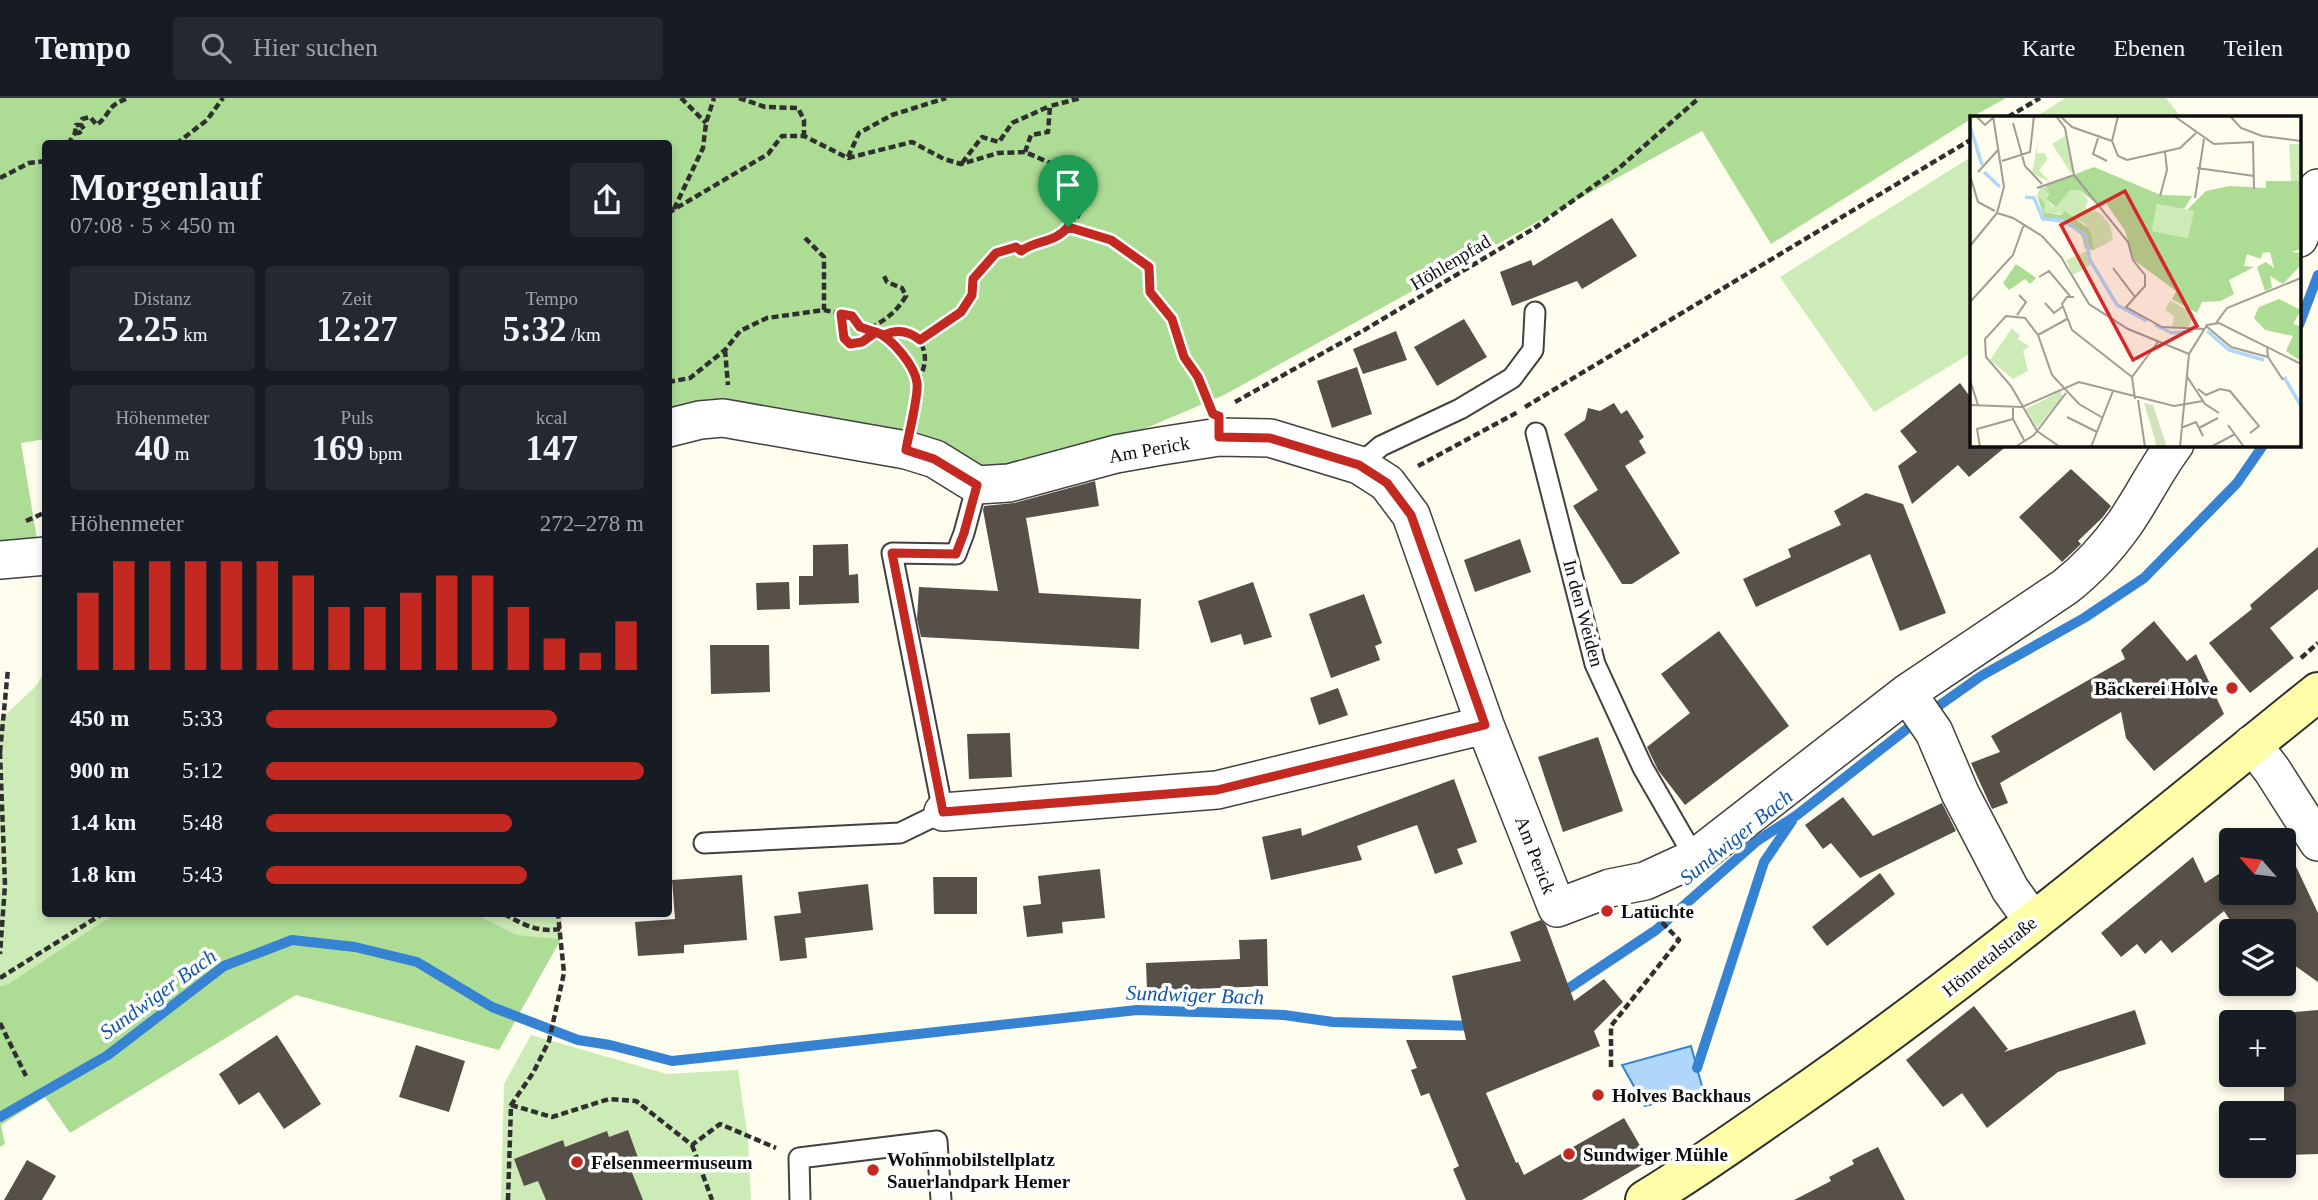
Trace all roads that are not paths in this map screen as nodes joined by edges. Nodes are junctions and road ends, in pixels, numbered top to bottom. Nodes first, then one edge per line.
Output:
1 (2318, 188) edge
2 (2300, 235) edge
3 (1535, 312) dead end
4 (672, 427) edge
5 (1536, 433) dead end
6 (2173, 446) edge
7 (1373, 474) junction
8 (977, 485) junction
9 (42, 556) edge
10 (0, 560) edge
11 (2318, 692) edge
12 (1910, 698) junction
13 (1485, 725) junction
14 (2252, 744) junction
15 (943, 812) junction
16 (2318, 842) edge
17 (704, 843) dead end
18 (1695, 858) junction
19 (2033, 920) junction
20 (800, 1200) edge
21 (941, 1200) edge
22 (1645, 1200) edge

1 - 2 street
3 - 7 lane
4 - 8 street
5 - 18 lane, In den Weiden
6 - 12 street
7 - 8 street, Am Perick
7 - 13 street, Am Perick
8 - 15 lane
9 - 10 street
11 - 14 main road, Hönnetalstraße
12 - 18 street
12 - 19 street
13 - 15 street
13 - 18 street, Am Perick
14 - 16 street
14 - 19 main road, Hönnetalstraße
15 - 17 lane
19 - 22 main road, Hönnetalstraße
20 - 21 lane

